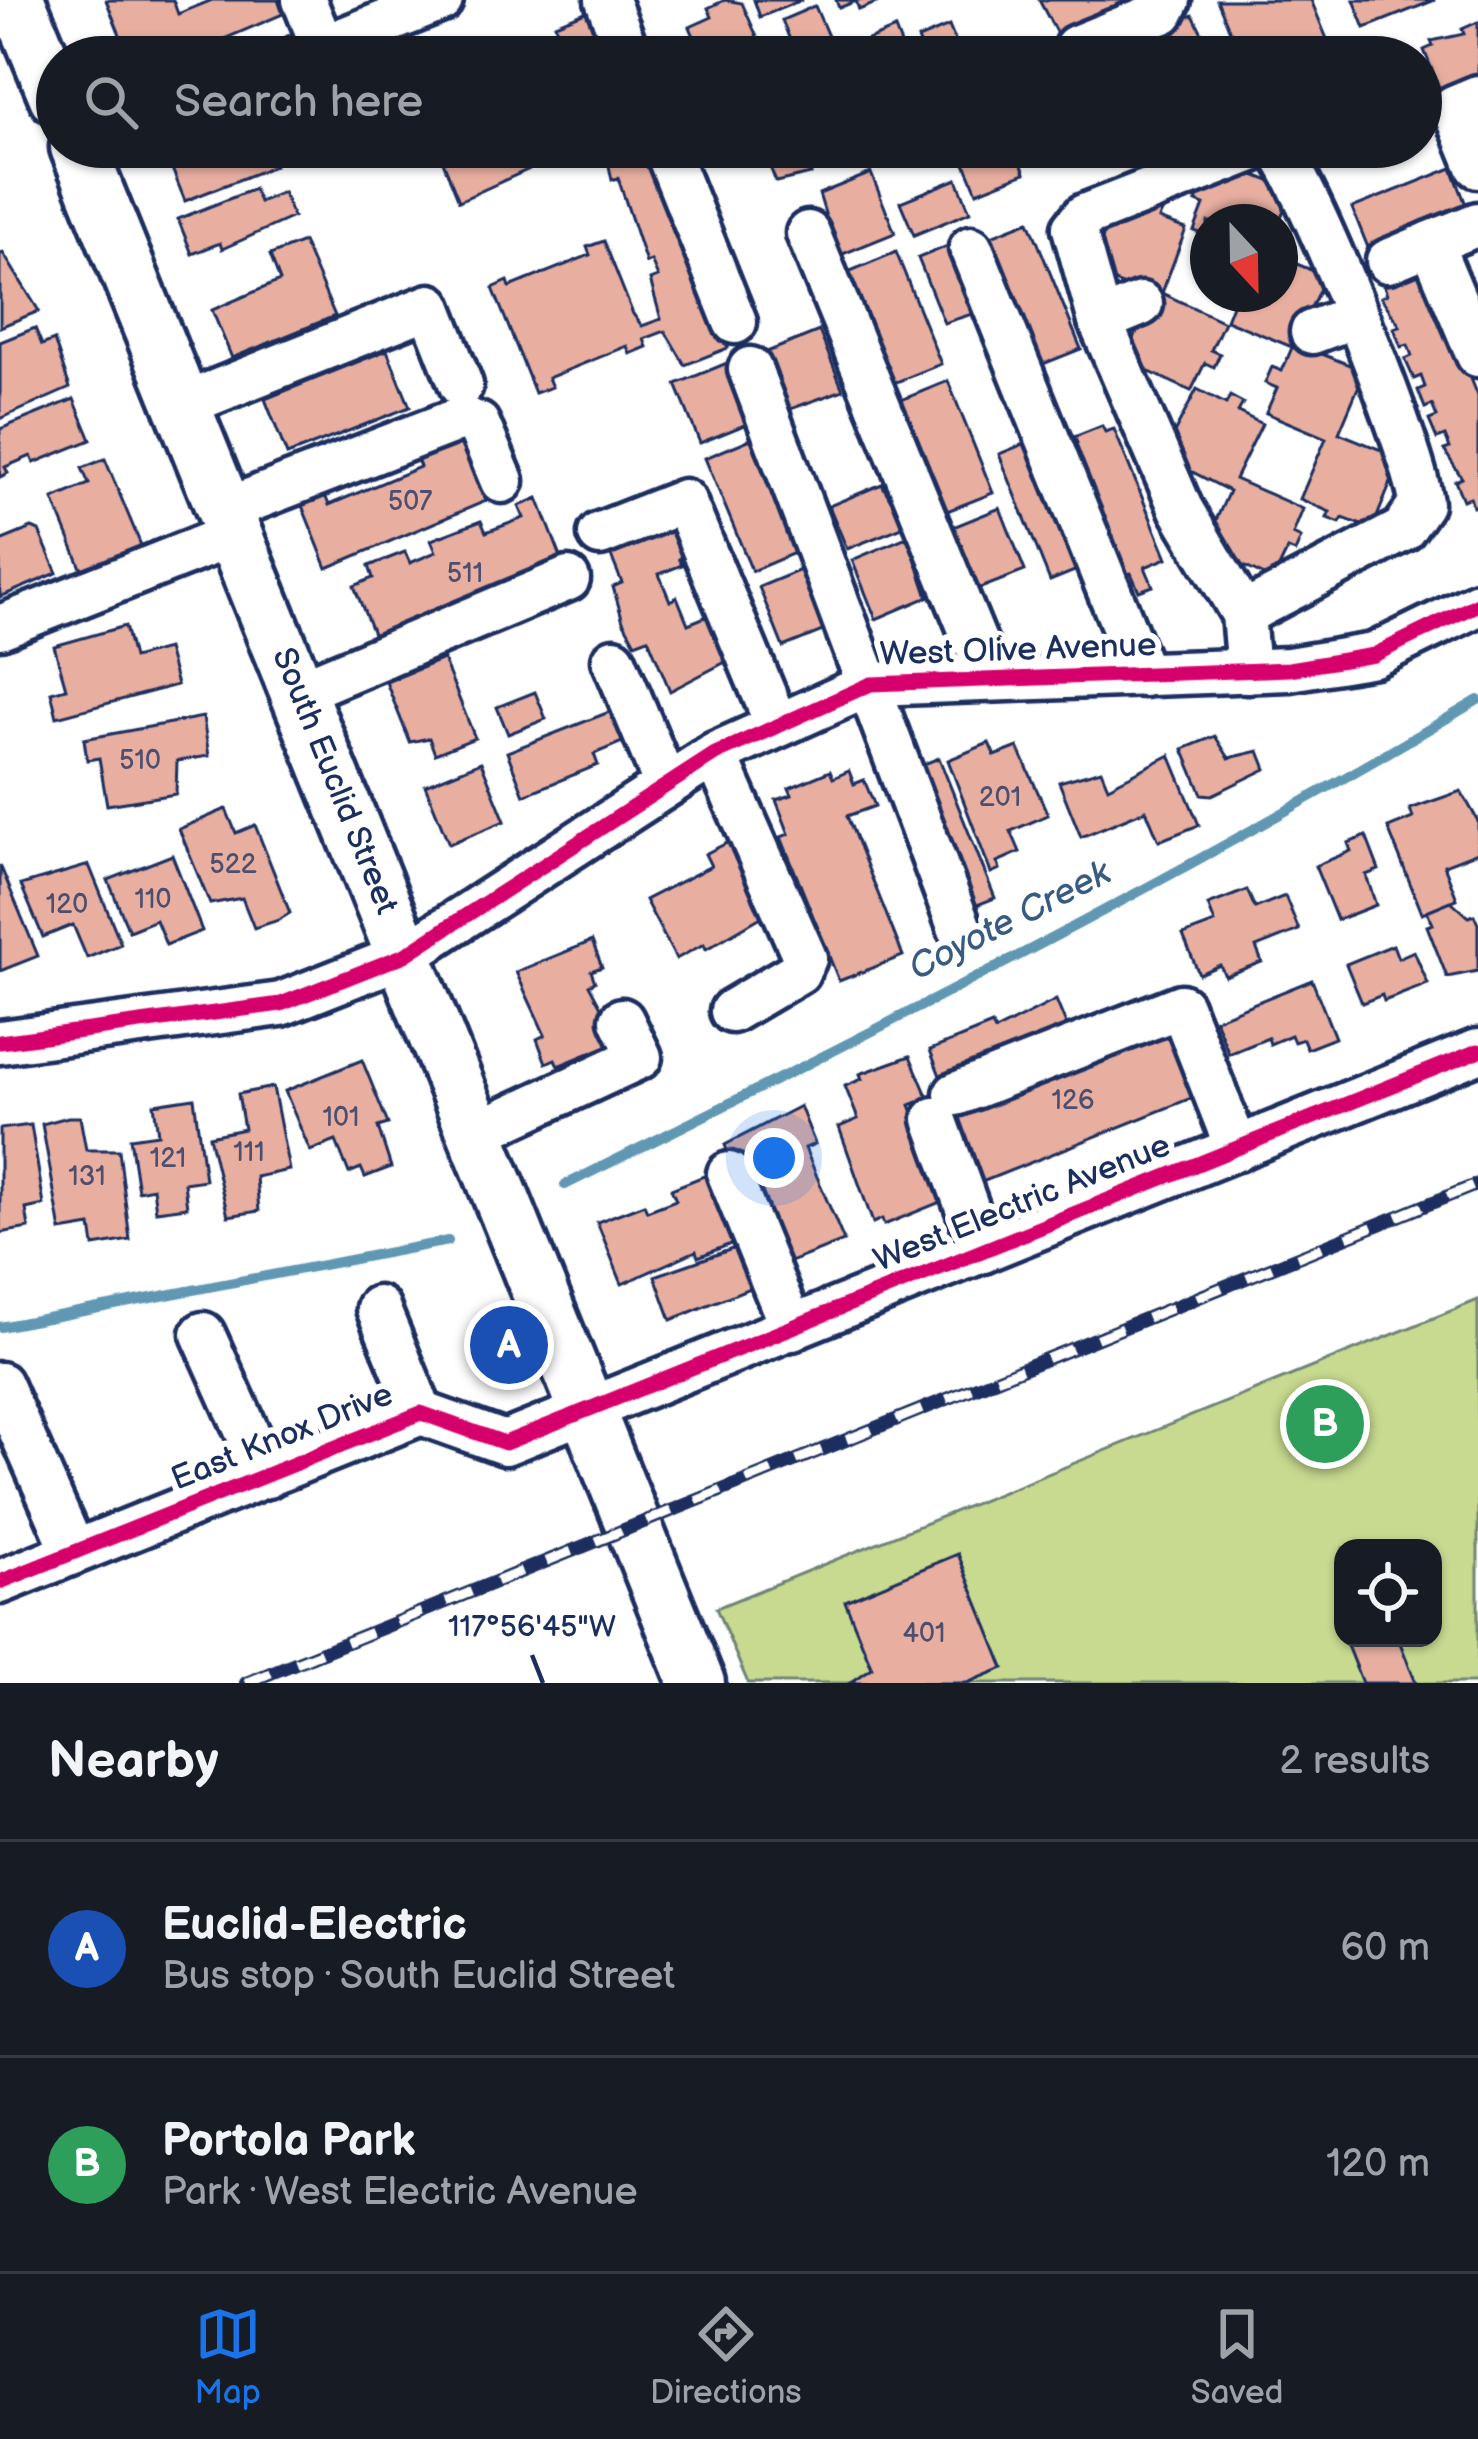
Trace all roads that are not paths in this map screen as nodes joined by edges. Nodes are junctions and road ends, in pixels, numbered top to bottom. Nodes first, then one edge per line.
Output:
1 (17, 0) edge
2 (304, 0) edge
3 (441, 0) edge
4 (607, 0) edge
5 (1169, 0) edge
6 (308, 36) edge
7 (350, 36) edge
8 (621, 36) edge
9 (1103, 36) edge
10 (36, 46) edge
11 (1478, 97) edge
12 (1478, 166) edge
13 (86, 168) edge
14 (673, 168) edge
15 (1208, 168) edge
16 (1282, 168) edge
17 (1478, 224) edge
18 (808, 233) dead end
19 (1299, 233) edge
20 (1431, 243) junction
21 (971, 248) dead end
22 (1388, 261) dead end
23 (1141, 304) dead end
24 (1355, 316) junction
25 (1100, 321) junction
26 (735, 322) dead end
27 (1312, 332) dead end
28 (1478, 355) edge
29 (750, 369) dead end
30 (461, 385) dead end
31 (182, 405) junction
32 (502, 481) dead end
33 (230, 522) junction
34 (600, 534) dead end
35 (568, 579) dead end
36 (1478, 604) edge
37 (1244, 614) junction
38 (0, 627) edge
39 (614, 660) dead end
40 (1248, 671) junction
41 (1143, 674) junction
42 (990, 678) junction
43 (871, 684) junction
44 (298, 692) junction
45 (776, 723) junction
46 (715, 754) junction
47 (666, 785) junction
48 (960, 929) dead end
49 (405, 955) junction
50 (732, 1011) dead end
51 (622, 1020) dead end
52 (0, 1042) edge
53 (1478, 1051) edge
54 (478, 1132) junction
55 (1237, 1149) junction
56 (729, 1174) dead end
57 (983, 1251) junction
58 (378, 1308) dead end
59 (792, 1329) junction
60 (203, 1334) dead end
61 (0, 1384) edge
62 (589, 1411) junction
63 (421, 1413) junction
64 (266, 1476) junction
65 (74, 1552) junction
66 (0, 1582) edge
67 (698, 1683) edge

1 - 10 main road
2 - 6 street
3 - 7 street
4 - 8 street
5 - 9 street
11 - 12 street
13 - 31 main road, South Euclid Street
14 - 26 street
15 - 25 street
16 - 19 street
17 - 20 street
18 - 42 street
19 - 24 street
20 - 22 street
20 - 28 street
21 - 41 street
23 - 25 street
24 - 27 street
24 - 37 street
25 - 37 street
29 - 43 street
30 - 31 street
31 - 33 main road, South Euclid Street
32 - 33 street
33 - 38 street
33 - 44 main road, South Euclid Street
34 - 45 street
35 - 44 street
36 - 40 street, West Olive Avenue
37 - 40 street
39 - 47 street
40 - 41 street, West Olive Avenue
41 - 42 street, West Olive Avenue
42 - 43 street, West Olive Avenue
43 - 45 street, West Olive Avenue
43 - 48 street
44 - 49 main road, South Euclid Street
45 - 46 street, West Olive Avenue
46 - 47 street, West Olive Avenue
46 - 50 street
47 - 49 street, West Olive Avenue
49 - 52 street, West Olive Avenue
49 - 54 main road, South Euclid Street
51 - 54 street
53 - 55 street, West Electric Avenue
54 - 62 main road, South Euclid Street
55 - 57 street, West Electric Avenue
55 - 57 street
56 - 59 street
57 - 59 street, West Electric Avenue
58 - 63 street
59 - 62 street, West Electric Avenue
60 - 64 street
61 - 65 street
62 - 63 street, East Knox Drive
62 - 67 main road, South Euclid Street
63 - 64 street, East Knox Drive
64 - 65 street, East Knox Drive
65 - 66 street, East Knox Drive

